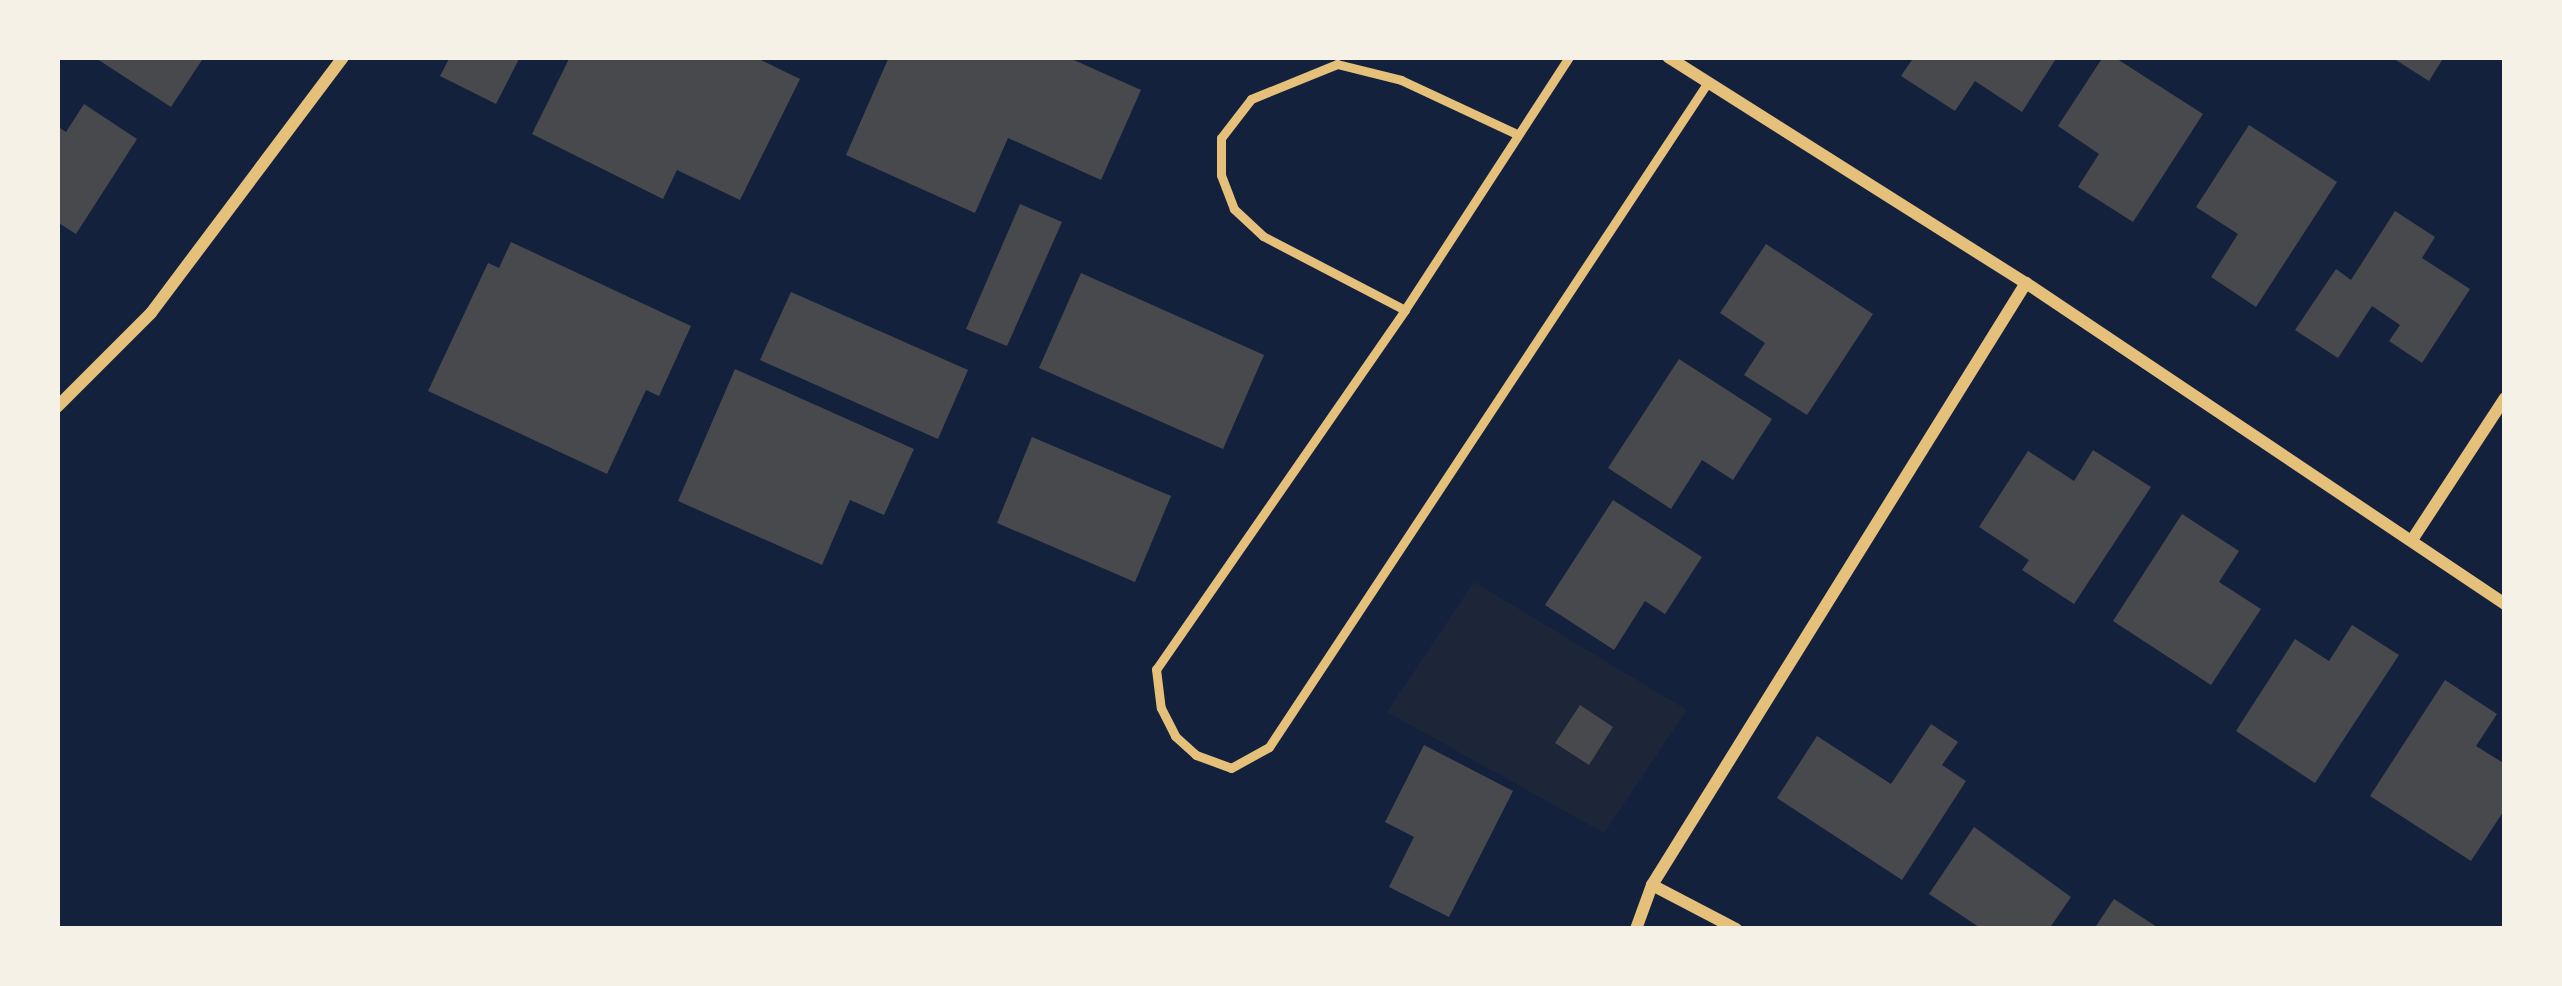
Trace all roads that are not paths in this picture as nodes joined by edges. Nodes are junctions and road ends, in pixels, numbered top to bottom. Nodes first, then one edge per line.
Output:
1 (343, 57) edge
2 (1569, 57) edge
3 (1668, 57) edge
4 (1708, 82) junction
5 (1516, 134) junction
6 (2026, 283) junction
7 (1405, 310) junction
8 (2505, 398) edge
9 (57, 407) edge
10 (2412, 540) junction
11 (2505, 604) edge
12 (1652, 885) junction
13 (1636, 929) edge
14 (1736, 929) edge

1 - 9 street
2 - 5 lane
3 - 4 street
4 - 6 street
4 - 7 lane
5 - 7 lane
5 - 7 lane
6 - 10 street
6 - 12 street
8 - 10 street
10 - 11 street
12 - 13 street
12 - 14 street

